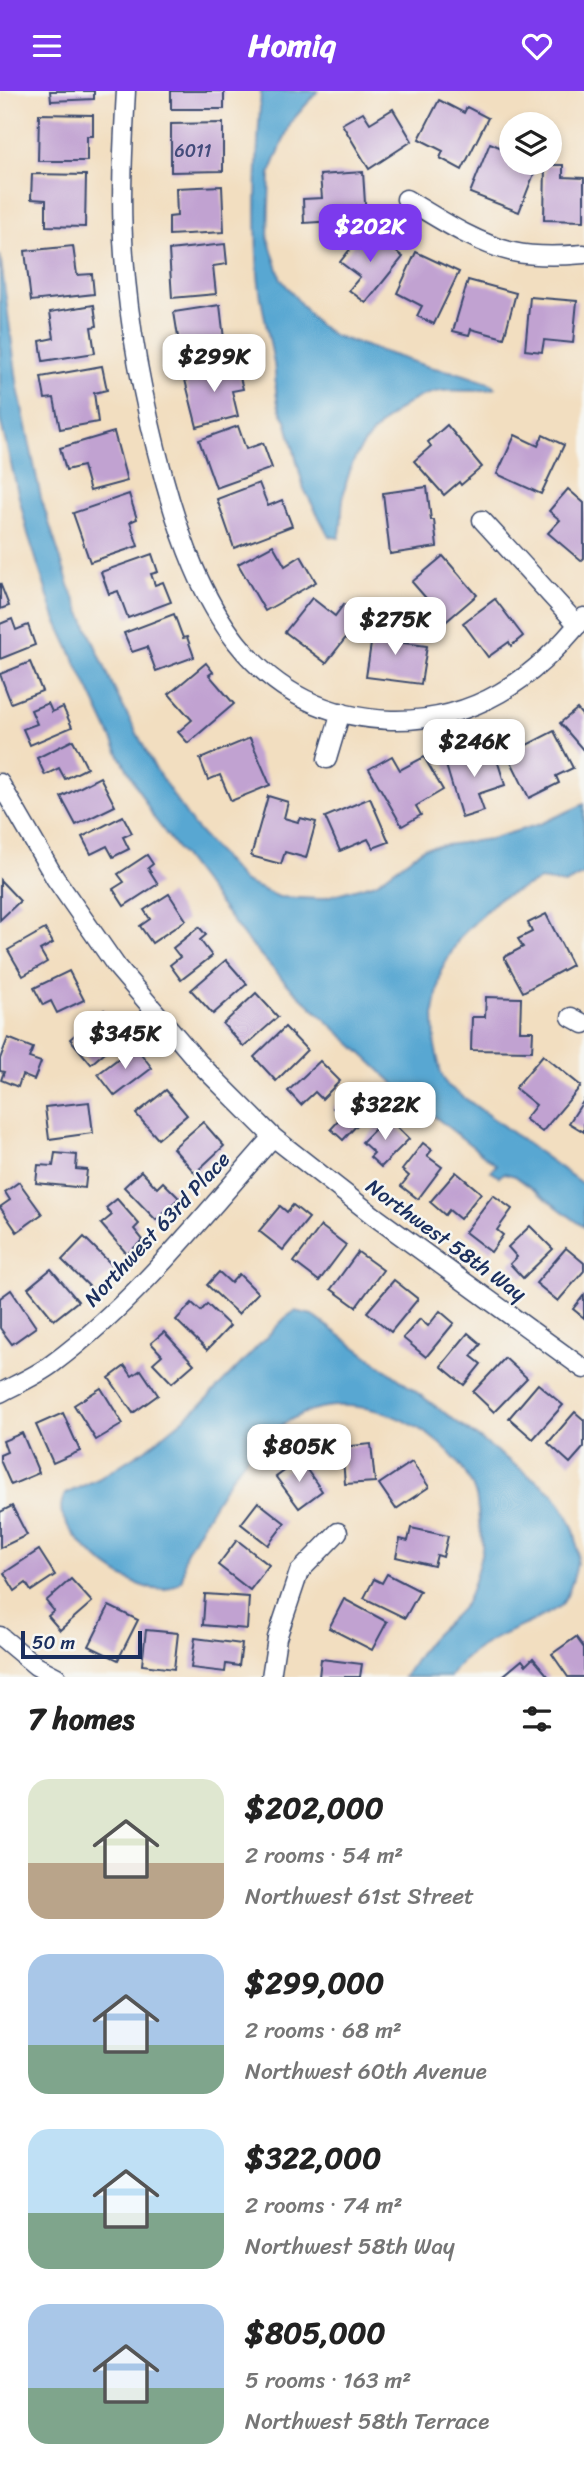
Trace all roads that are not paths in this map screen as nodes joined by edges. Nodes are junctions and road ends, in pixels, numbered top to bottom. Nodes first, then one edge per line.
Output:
1 (126, 91) edge
2 (406, 199) dead end
3 (584, 254) edge
4 (482, 520) dead end
5 (581, 621) edge
6 (341, 712) junction
7 (327, 758) dead end
8 (0, 783) edge
9 (5, 805) edge
10 (273, 1137) junction
11 (584, 1369) edge
12 (0, 1393) edge
13 (338, 1532) dead end
14 (0, 1636) edge
15 (57, 1677) edge
16 (271, 1677) edge

1 - 6 street
2 - 3 street
4 - 5 street
5 - 6 street
6 - 7 street
8 - 9 street, Northwest 58th Way
9 - 10 street, Northwest 58th Way
10 - 11 street, Northwest 58th Way
10 - 12 street, Northwest 63rd Place
13 - 16 street
14 - 15 street

